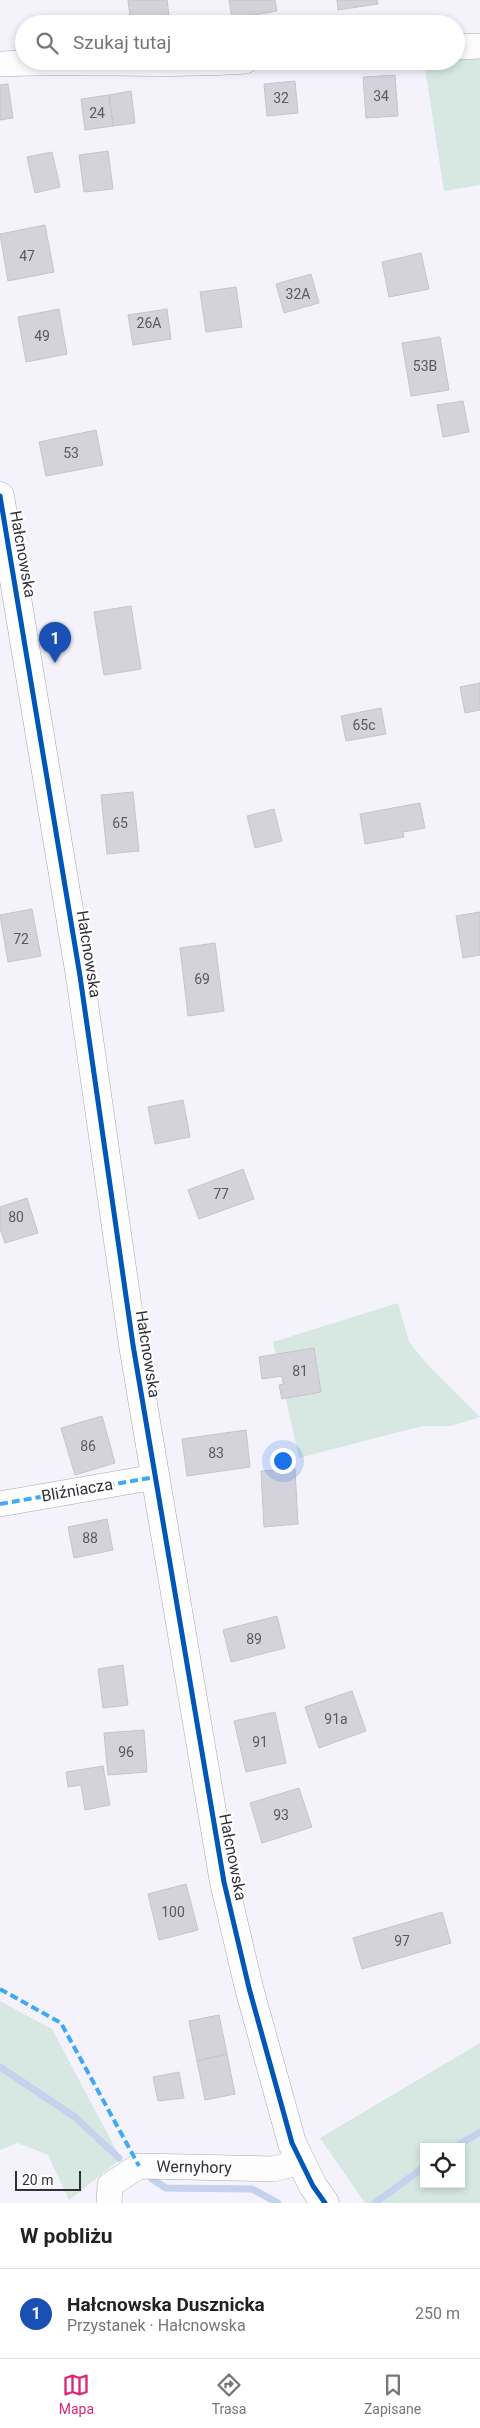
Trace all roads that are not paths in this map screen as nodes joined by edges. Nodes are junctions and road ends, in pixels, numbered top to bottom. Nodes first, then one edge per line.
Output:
1 (480, 46) edge
2 (465, 47) edge
3 (15, 63) edge
4 (0, 64) edge
5 (0, 496) edge
6 (155, 1476) junction
7 (0, 1504) edge
8 (301, 2162) junction
9 (109, 2203) edge
10 (325, 2203) edge

1 - 2 street
3 - 4 street
5 - 6 street, Hałcnowska
6 - 7 street, Bliźniacza
6 - 8 street, Hałcnowska
8 - 9 street, Wernyhory
8 - 10 street, Hałcnowska

